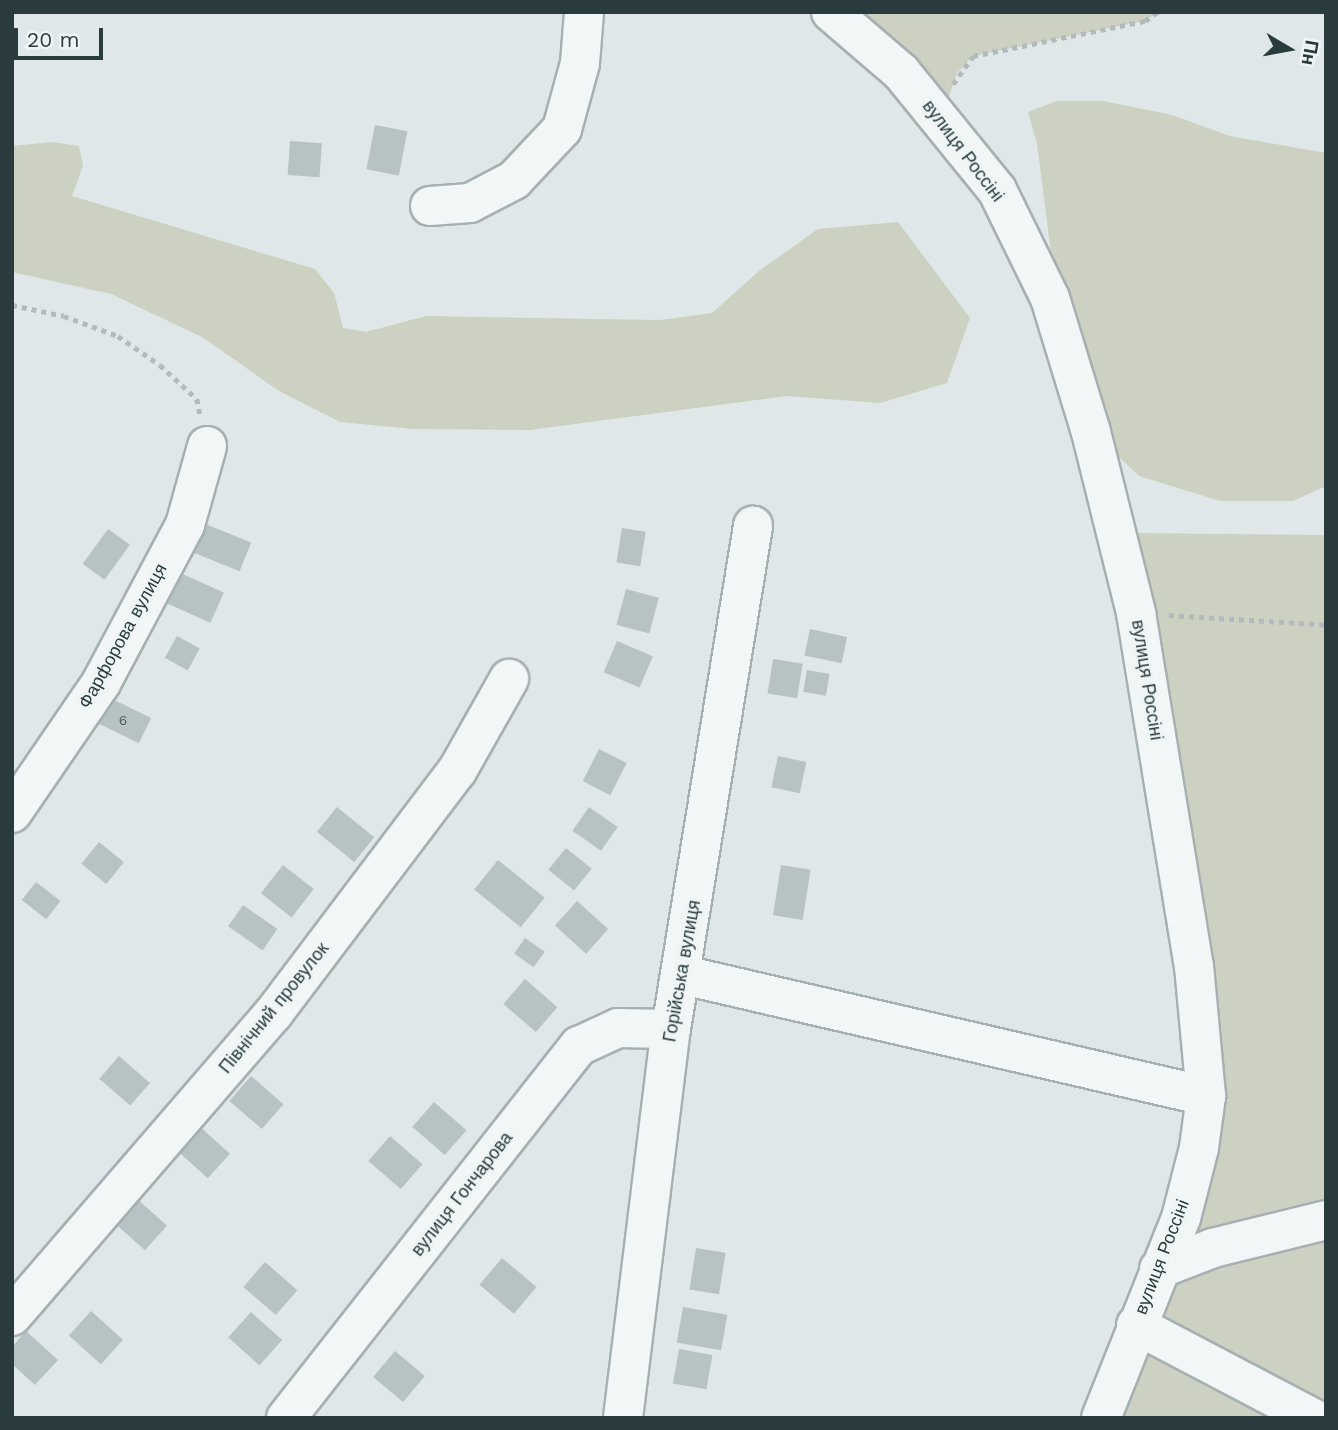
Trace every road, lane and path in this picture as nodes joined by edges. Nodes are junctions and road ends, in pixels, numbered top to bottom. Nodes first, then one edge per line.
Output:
1 (584, 12) edge
2 (831, 12) edge
3 (1158, 12) edge
4 (951, 130) junction
5 (430, 206) dead end
6 (12, 305) edge
7 (207, 446) joint
8 (753, 526) dead end
9 (1136, 613) junction
10 (1326, 625) edge
11 (509, 679) dead end
12 (12, 813) edge
13 (683, 975) junction
14 (671, 1029) junction
15 (1206, 1096) junction
16 (1326, 1220) edge
17 (1159, 1269) junction
18 (12, 1316) edge
19 (1136, 1325) junction
20 (286, 1418) edge
21 (623, 1418) edge
22 (1101, 1418) edge
23 (1312, 1418) edge

1 - 5 street
2 - 4 street, вулиця Россіні
3 - 4 path
4 - 9 street, вулиця Россіні
6 - 7 path
7 - 12 street, Фарфорова вулиця
8 - 13 street, Горійська вулиця
9 - 10 path
9 - 15 street, вулиця Россіні
11 - 18 street, Північний провулок
13 - 14 street, Горійська вулиця
13 - 15 street
14 - 20 street, вулиця Гончарова
14 - 21 street, Горійська вулиця
15 - 17 street, вулиця Россіні
16 - 17 street
17 - 19 street, вулиця Россіні
19 - 22 street, вулиця Россіні
19 - 23 street

